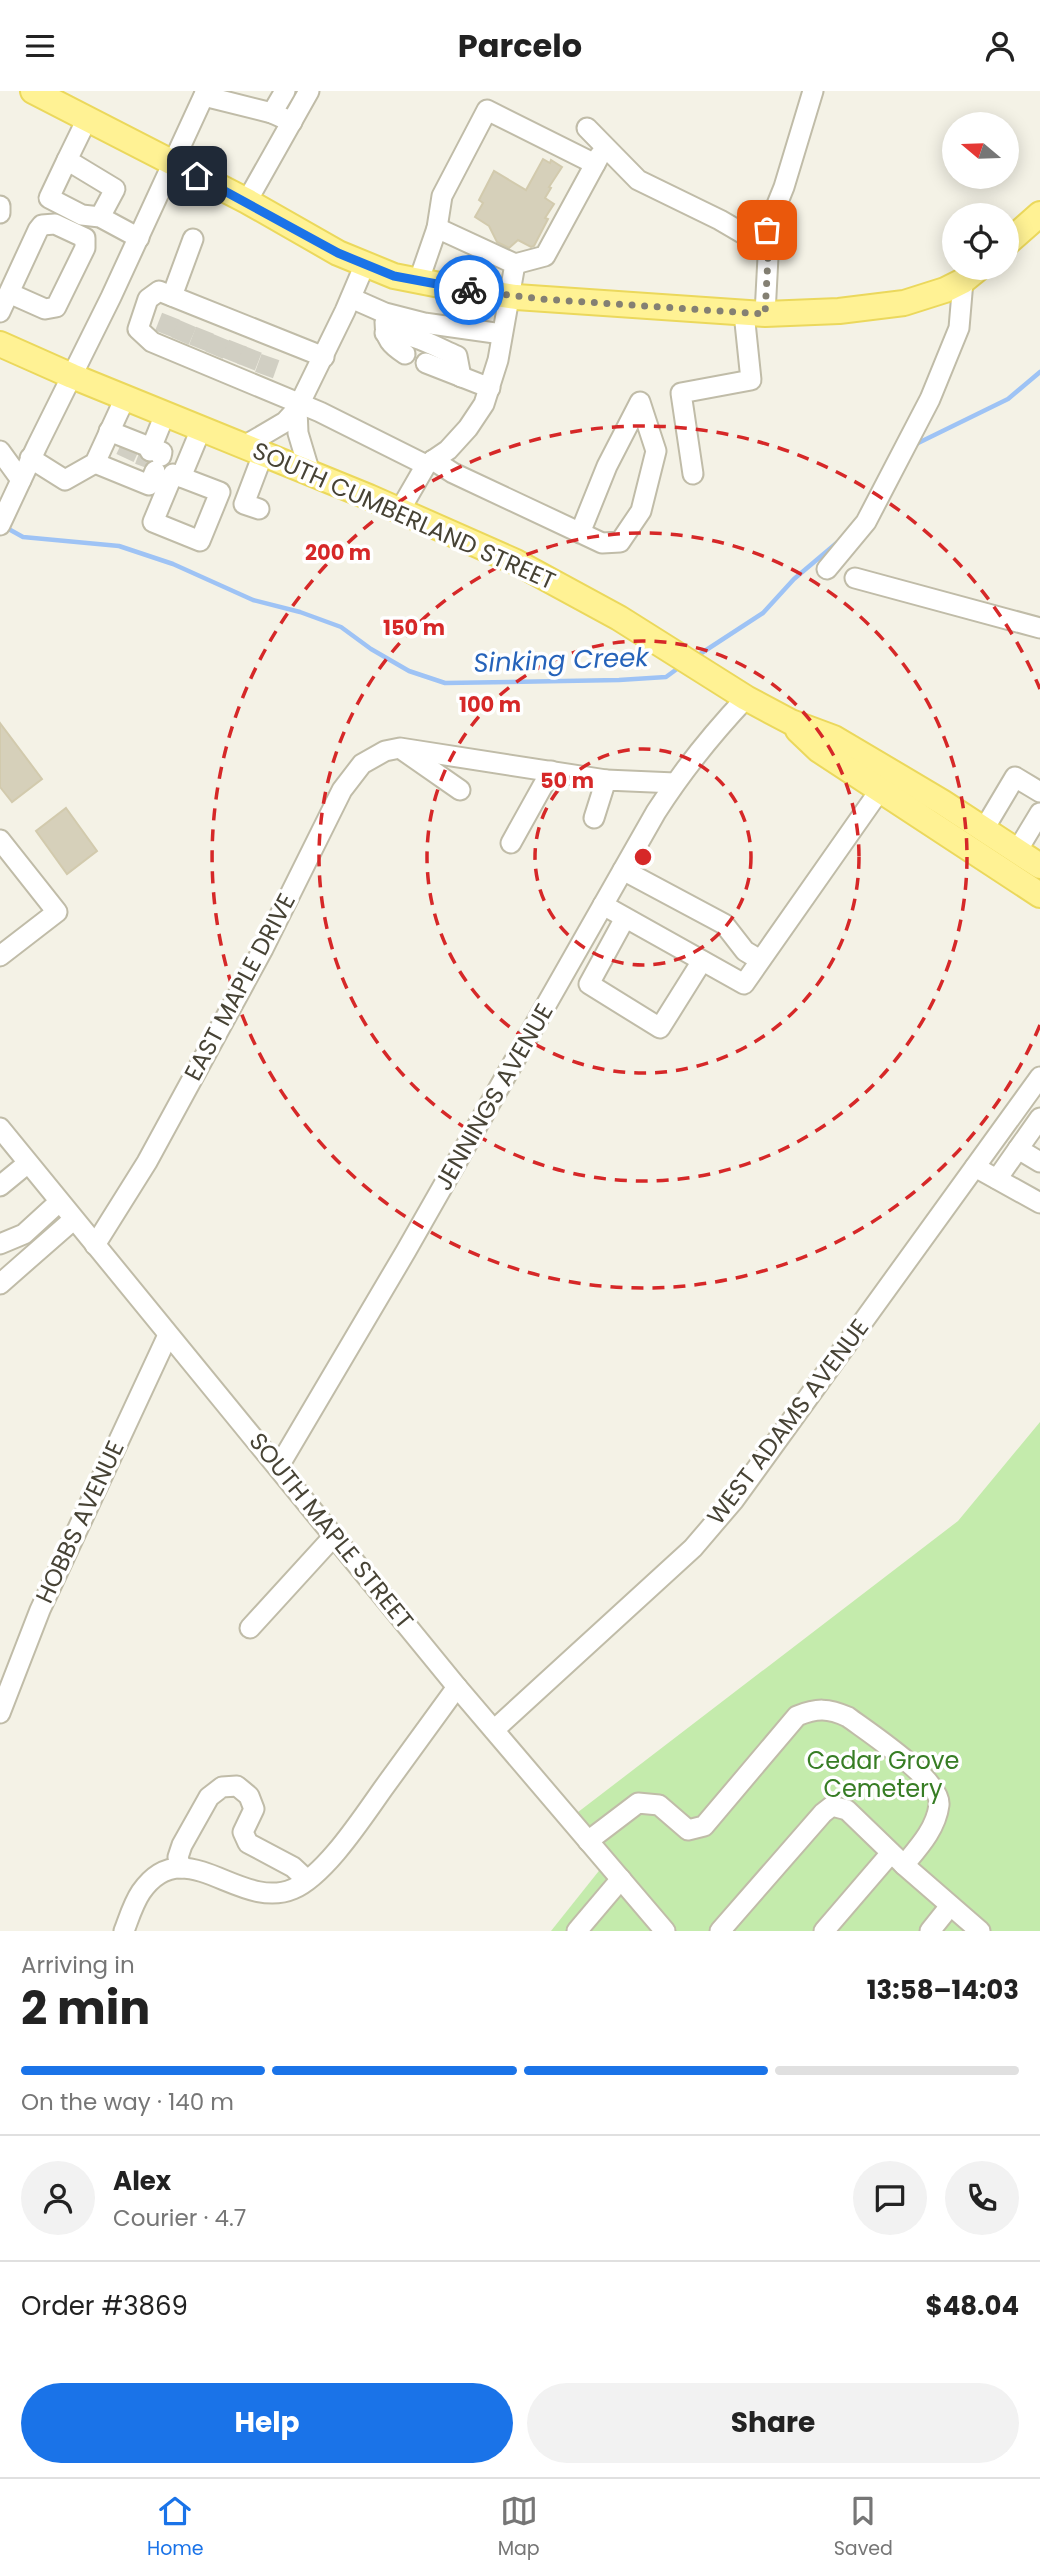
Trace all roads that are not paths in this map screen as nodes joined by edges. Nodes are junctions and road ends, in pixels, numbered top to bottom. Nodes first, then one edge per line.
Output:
1 (33, 91) edge
2 (285, 91) edge
3 (309, 91) edge
4 (813, 91) edge
5 (205, 93) edge
6 (272, 113) junction
7 (87, 119) junction
8 (292, 122) junction
9 (587, 128) dead end
10 (605, 146) junction
11 (67, 160) junction
12 (173, 163) junction
13 (595, 164) junction
14 (247, 201) junction
15 (0, 206) edge
16 (0, 213) edge
17 (1040, 214) edge
18 (100, 217) junction
19 (437, 228) junction
20 (1019, 233) edge
21 (139, 238) junction
22 (193, 239) dead end
23 (761, 244) junction
24 (365, 264) junction
25 (515, 264) junction
26 (419, 280) junction
27 (961, 280) edge
28 (970, 280) edge
29 (9, 293) junction
30 (508, 296) junction
31 (351, 298) junction
32 (0, 312) edge
33 (385, 313) junction
34 (755, 313) junction
35 (222, 323) junction
36 (386, 333) junction
37 (502, 334) junction
38 (0, 344) edge
39 (405, 354) dead end
40 (324, 357) junction
41 (426, 363) dead end
42 (72, 376) junction
43 (461, 377) junction
44 (490, 389) junction
45 (125, 398) junction
46 (298, 406) junction
47 (165, 414) junction
48 (201, 429) junction
49 (109, 431) junction
50 (0, 449) edge
51 (254, 450) junction
52 (33, 453) junction
53 (127, 453) junction
54 (150, 462) junction
55 (429, 462) junction
56 (95, 463) junction
57 (310, 473) junction
58 (692, 474) dead end
59 (181, 477) dead end
60 (20, 480) junction
61 (259, 509) dead end
62 (400, 510) junction
63 (0, 525) edge
64 (580, 533) junction
65 (827, 569) dead end
66 (855, 578) dead end
67 (1040, 628) edge
68 (736, 691) junction
69 (791, 722) junction
70 (400, 748) junction
71 (551, 771) junction
72 (606, 780) junction
73 (675, 783) junction
74 (460, 790) dead end
75 (880, 790) junction
76 (1040, 792) edge
77 (1040, 813) edge
78 (594, 818) dead end
79 (984, 829) junction
80 (0, 840) edge
81 (510, 843) dead end
82 (1017, 851) junction
83 (1040, 866) edge
84 (623, 870) junction
85 (1040, 895) edge
86 (603, 905) junction
87 (625, 918) junction
88 (0, 956) edge
89 (760, 960) junction
90 (702, 961) junction
91 (1040, 1077) edge
92 (1018, 1107) junction
93 (1039, 1120) edge
94 (0, 1128) edge
95 (1018, 1149) junction
96 (1040, 1162) edge
97 (28, 1163) junction
98 (975, 1167) junction
99 (997, 1179) junction
100 (0, 1186) edge
101 (60, 1202) junction
102 (1040, 1202) edge
103 (73, 1220) junction
104 (0, 1244) edge
105 (95, 1245) junction
106 (0, 1284) edge
107 (168, 1335) junction
108 (279, 1466) junction
109 (334, 1536) junction
110 (250, 1629) dead end
111 (457, 1687) junction
112 (0, 1713) edge
113 (494, 1730) junction
114 (588, 1841) junction
115 (897, 1859) junction
116 (181, 1868) junction
117 (621, 1879) junction
118 (307, 1880) junction
119 (950, 1906) junction
120 (124, 1931) edge
121 (577, 1931) edge
122 (665, 1931) edge
123 (720, 1931) edge
124 (824, 1931) edge
125 (930, 1931) edge
126 (980, 1931) edge

1 - 7 main road
2 - 6 street
3 - 8 street
4 - 23 street
5 - 6 street
5 - 12 street
6 - 8 street
7 - 11 street
7 - 12 main road
8 - 14 street
9 - 10 street
10 - 13 street
10 - 23 street
11 - 18 street
11 - 18 street
12 - 14 main road
12 - 21 street
13 - 19 street
13 - 25 street
14 - 24 main road
15 - 16 street
17 - 20 main road
18 - 21 street
19 - 25 street
19 - 26 street
21 - 42 street
22 - 35 street
23 - 34 street
24 - 26 main road
24 - 31 street
25 - 30 street
26 - 30 main road
27 - 34 main road
28 - 65 street
29 - 29 street
29 - 32 street
30 - 34 main road
30 - 37 street
31 - 33 street
31 - 40 street
33 - 36 street
33 - 37 street
34 - 58 street
35 - 40 street
35 - 46 street
36 - 39 street
36 - 43 street
37 - 44 street
38 - 42 main road, SOUTH CUMBERLAND STREET
40 - 46 street
41 - 43 street
42 - 45 main road, SOUTH CUMBERLAND STREET
42 - 52 street
43 - 44 street
44 - 55 street
45 - 47 main road, SOUTH CUMBERLAND STREET
45 - 49 street
46 - 51 street
46 - 55 street
46 - 57 street
47 - 48 main road, SOUTH CUMBERLAND STREET
47 - 54 street
48 - 51 main road, SOUTH CUMBERLAND STREET
48 - 59 street
49 - 53 street
49 - 56 street
50 - 52 street
50 - 60 street
51 - 57 main road, SOUTH CUMBERLAND STREET
51 - 61 street
52 - 56 street
52 - 60 street
53 - 54 street
53 - 54 street
53 - 56 street
55 - 62 street
55 - 64 street
57 - 62 main road, SOUTH CUMBERLAND STREET
60 - 63 street
62 - 68 main road, SOUTH CUMBERLAND STREET
64 - 64 street
66 - 67 street
68 - 69 main road, SOUTH CUMBERLAND STREET
68 - 73 street, JENNINGS AVENUE
69 - 75 main road, SOUTH CUMBERLAND STREET
69 - 79 main road, SOUTH CUMBERLAND STREET
70 - 71 street
70 - 74 street
70 - 105 street, EAST MAPLE DRIVE
71 - 72 street
71 - 81 street
72 - 73 street
72 - 78 street
73 - 84 street, JENNINGS AVENUE
75 - 85 main road, SOUTH CUMBERLAND STREET
75 - 89 street
76 - 79 street
77 - 82 street
79 - 82 main road, SOUTH CUMBERLAND STREET
80 - 88 street
82 - 83 main road, SOUTH CUMBERLAND STREET
84 - 86 street, JENNINGS AVENUE
84 - 89 street
86 - 87 street
86 - 108 street, JENNINGS AVENUE
87 - 90 street
87 - 90 street
89 - 90 street
91 - 92 street, WEST ADAMS AVENUE
92 - 93 street
92 - 98 street, WEST ADAMS AVENUE
93 - 95 street
94 - 97 street, SOUTH MAPLE STREET
95 - 96 street
95 - 99 street
97 - 100 street
97 - 101 street, SOUTH MAPLE STREET
98 - 99 street
98 - 113 street, WEST ADAMS AVENUE
99 - 102 street
101 - 103 street, SOUTH MAPLE STREET
101 - 104 street
103 - 105 street, SOUTH MAPLE STREET
103 - 106 street
105 - 107 street, SOUTH MAPLE STREET
107 - 108 street, SOUTH MAPLE STREET
107 - 112 street, HOBBS AVENUE
108 - 109 street, SOUTH MAPLE STREET
109 - 110 street
109 - 111 street, SOUTH MAPLE STREET
111 - 113 street, SOUTH MAPLE STREET
111 - 118 street
113 - 114 street, SOUTH MAPLE STREET
114 - 115 street
114 - 117 street, SOUTH MAPLE STREET
115 - 119 street
115 - 123 street
115 - 124 street
116 - 118 street
116 - 118 street
116 - 120 street
117 - 121 street
117 - 122 street, SOUTH MAPLE STREET
119 - 125 street
119 - 126 street

